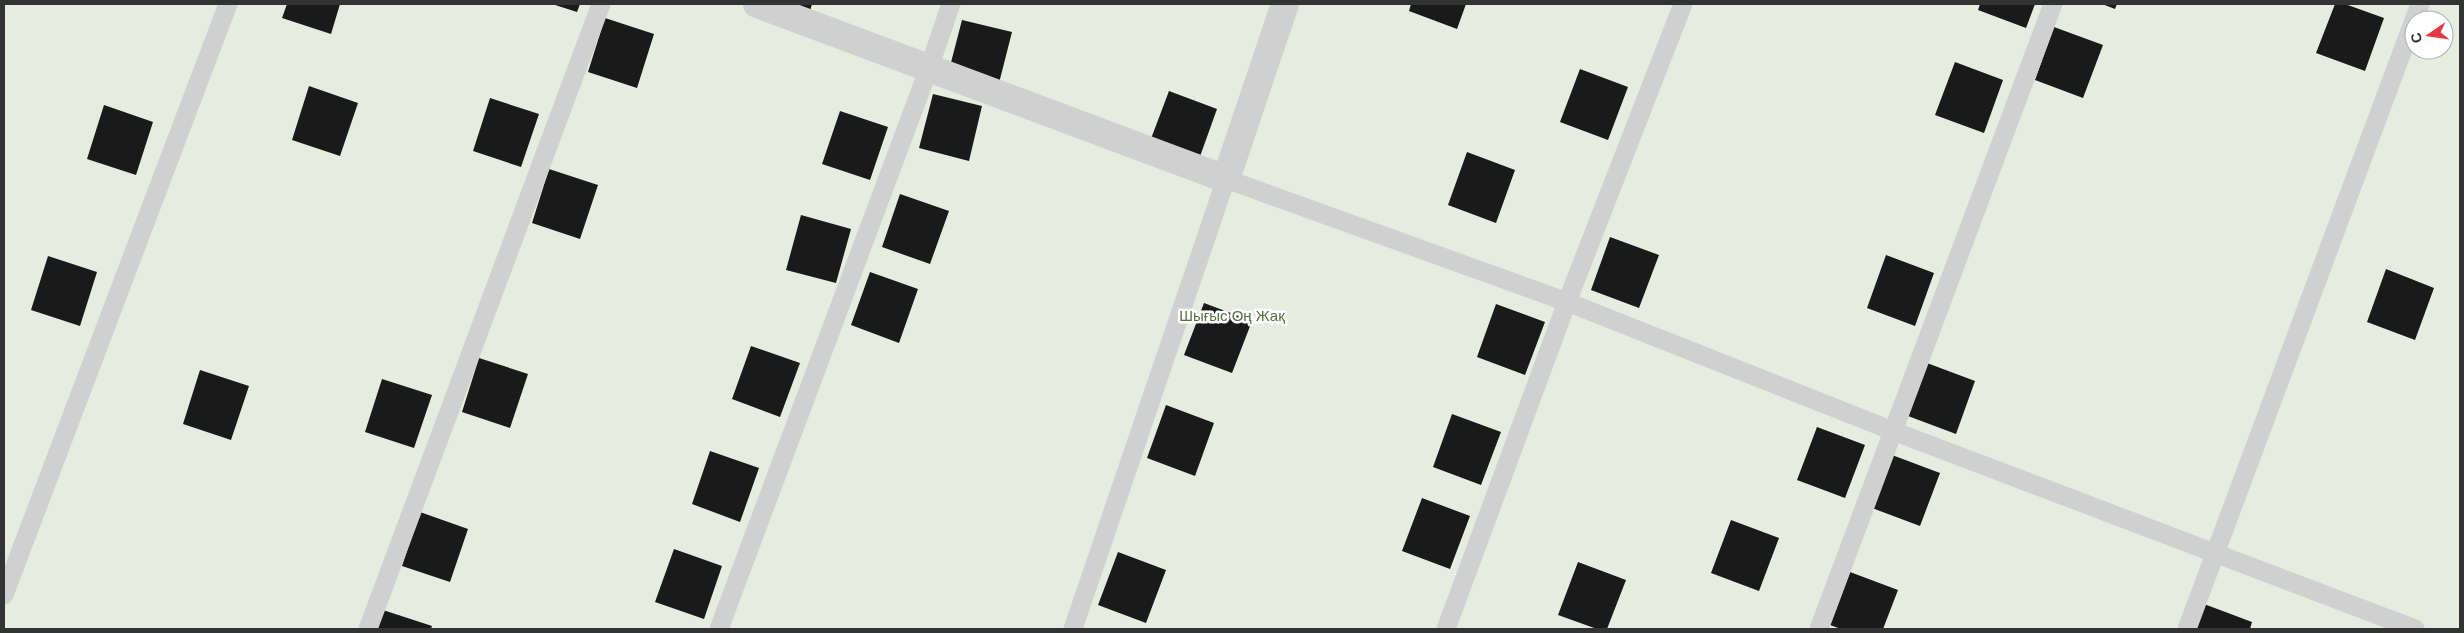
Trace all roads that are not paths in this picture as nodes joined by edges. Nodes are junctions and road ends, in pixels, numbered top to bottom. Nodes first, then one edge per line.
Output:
1 (228, 4) edge
2 (601, 4) edge
3 (757, 4) edge
4 (951, 4) edge
5 (1284, 4) edge
6 (1683, 4) edge
7 (2053, 4) edge
8 (2420, 4) edge
9 (929, 68) junction
10 (1226, 179) junction
11 (1567, 302) junction
12 (1893, 431) junction
13 (2215, 554) junction
14 (4, 595) edge
15 (368, 629) edge
16 (719, 629) edge
17 (1073, 629) edge
18 (1446, 629) edge
19 (1819, 629) edge
20 (2187, 629) edge
21 (2415, 629) edge

1 - 14 lane
2 - 15 lane
3 - 9 street
4 - 9 lane
5 - 10 street
6 - 11 lane
7 - 12 lane
8 - 13 lane
9 - 10 street
9 - 16 lane
10 - 11 lane
10 - 17 lane
11 - 12 lane
11 - 18 lane
12 - 13 lane
12 - 19 lane
13 - 20 lane
13 - 21 lane

